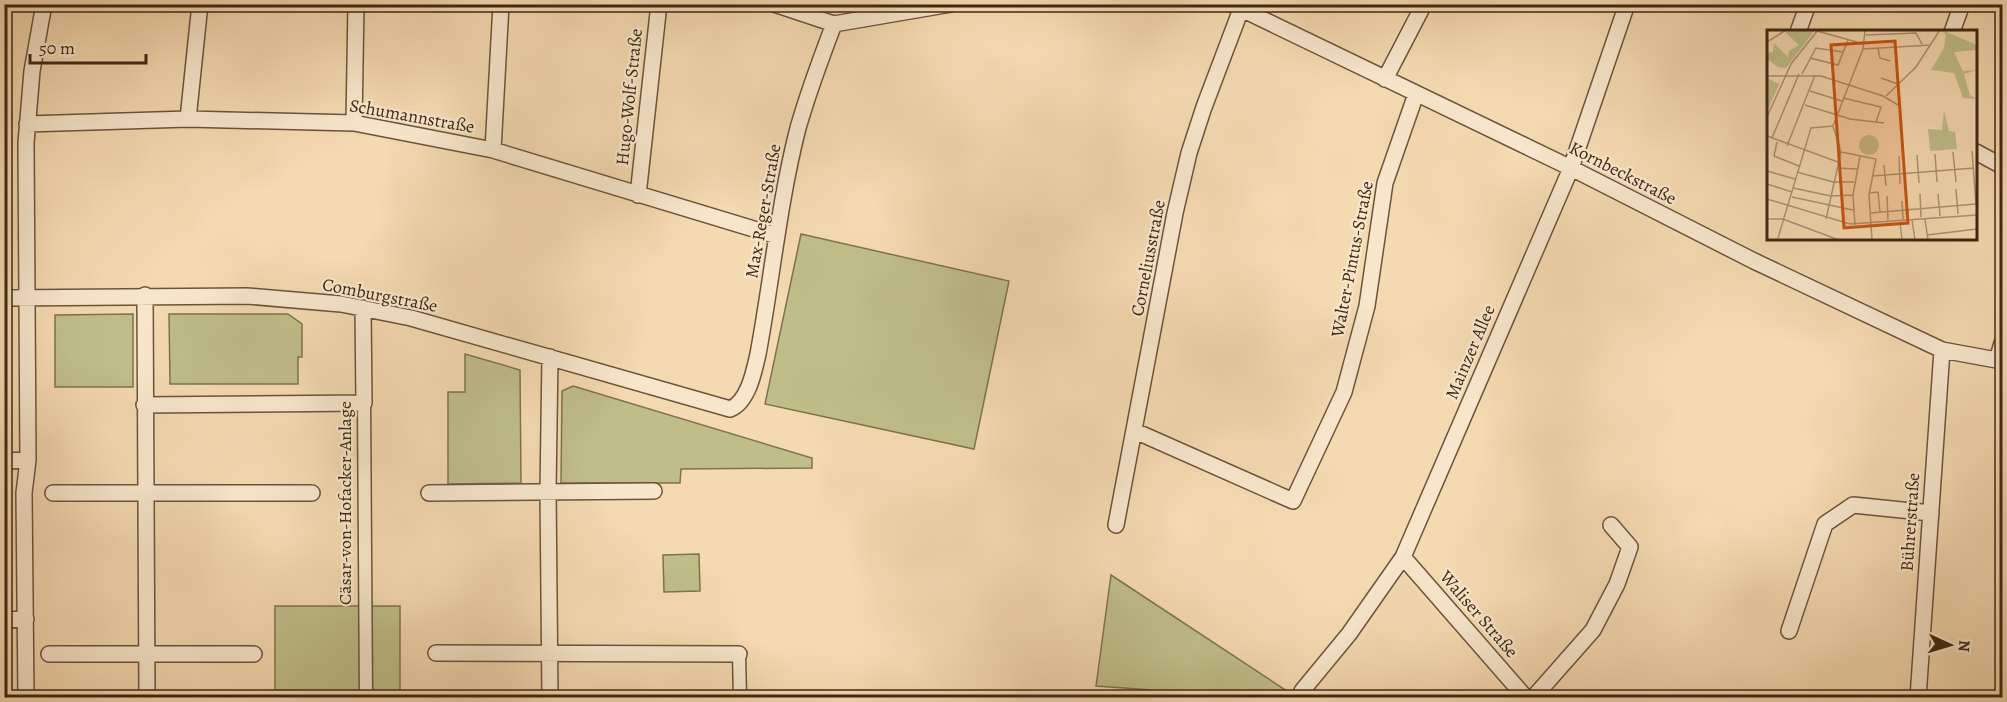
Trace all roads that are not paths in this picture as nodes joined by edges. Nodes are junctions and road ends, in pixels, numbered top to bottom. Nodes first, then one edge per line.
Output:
1 (44, 4) edge
2 (200, 4) edge
3 (356, 4) edge
4 (501, 4) edge
5 (659, 4) edge
6 (774, 4) edge
7 (951, 4) edge
8 (1424, 4) edge
9 (1627, 4) edge
10 (1808, 4) edge
11 (1962, 4) edge
12 (1238, 6) edge
13 (834, 24) junction
14 (1799, 30) edge
15 (1953, 30) edge
16 (1385, 79) junction
17 (1416, 94) junction
18 (188, 119) junction
19 (354, 123) junction
20 (27, 124) junction
21 (493, 150) junction
22 (1977, 153) edge
23 (2002, 166) edge
24 (1570, 168) junction
25 (638, 195) junction
26 (777, 236) junction
27 (145, 295) junction
28 (26, 297) junction
29 (4, 298) edge
30 (363, 308) junction
31 (2002, 344) edge
32 (1942, 350) junction
33 (550, 357) junction
34 (2000, 360) edge
35 (364, 403) junction
36 (144, 405) junction
37 (737, 406) joint
38 (1135, 431) junction
39 (28, 460) junction
40 (4, 461) edge
41 (548, 491) junction
42 (654, 491) dead end
43 (53, 493) dead end
44 (312, 493) dead end
45 (145, 494) junction
46 (429, 494) dead end
47 (1930, 513) junction
48 (1116, 525) dead end
49 (1611, 525) dead end
50 (1403, 557) junction
51 (26, 619) junction
52 (4, 620) edge
53 (1788, 631) dead end
54 (436, 653) dead end
55 (549, 653) junction
56 (50, 654) dead end
57 (254, 654) dead end
58 (740, 654) joint
59 (147, 655) junction
60 (1302, 691) dead end
61 (26, 698) edge
62 (147, 698) edge
63 (366, 698) edge
64 (550, 698) edge
65 (740, 698) edge
66 (1526, 698) edge
67 (1533, 698) edge
68 (1918, 698) edge

1 - 20 street
2 - 18 street
3 - 19 street
4 - 21 street
5 - 25 street, Hugo-Wolf-Straße
6 - 13 street
7 - 13 street
8 - 16 street
9 - 24 street, Mainzer Allee
10 - 14 street
11 - 15 street
12 - 16 street, Kornbeckstraße
12 - 38 street, Corneliusstraße
13 - 26 street, Max-Reger-Straße
16 - 17 street, Kornbeckstraße
17 - 24 street, Kornbeckstraße
17 - 38 street, Walter-Pintus-Straße
18 - 19 street, Schumannstraße
18 - 20 street, Schumannstraße
19 - 21 street, Schumannstraße
20 - 28 street
21 - 25 street, Schumannstraße
22 - 23 street
24 - 32 street, Kornbeckstraße
24 - 50 street, Mainzer Allee
25 - 26 street, Schumannstraße
26 - 37 street, Max-Reger-Straße
27 - 28 street, Comburgstraße
27 - 30 street, Comburgstraße
27 - 36 street
28 - 29 street, Comburgstraße
28 - 39 street
30 - 33 street, Comburgstraße
30 - 35 street, Cäsar-von-Hofacker-Anlage
31 - 34 street
32 - 34 street, Kornbeckstraße
32 - 47 street, Bührerstraße
33 - 37 street, Comburgstraße
33 - 41 street
35 - 36 street
35 - 63 street, Cäsar-von-Hofacker-Anlage
36 - 45 street
38 - 48 street, Corneliusstraße
39 - 40 street
39 - 51 street
41 - 42 street
41 - 46 street
41 - 55 street
43 - 45 street
44 - 45 street
45 - 59 street
47 - 53 street
47 - 68 street, Bührerstraße
49 - 67 street
50 - 60 street, Mainzer Allee
50 - 66 street, Waliser Straße
51 - 52 street
51 - 61 street
54 - 55 street
55 - 58 street
55 - 64 street
56 - 59 street
57 - 59 street
58 - 65 street
59 - 62 street

